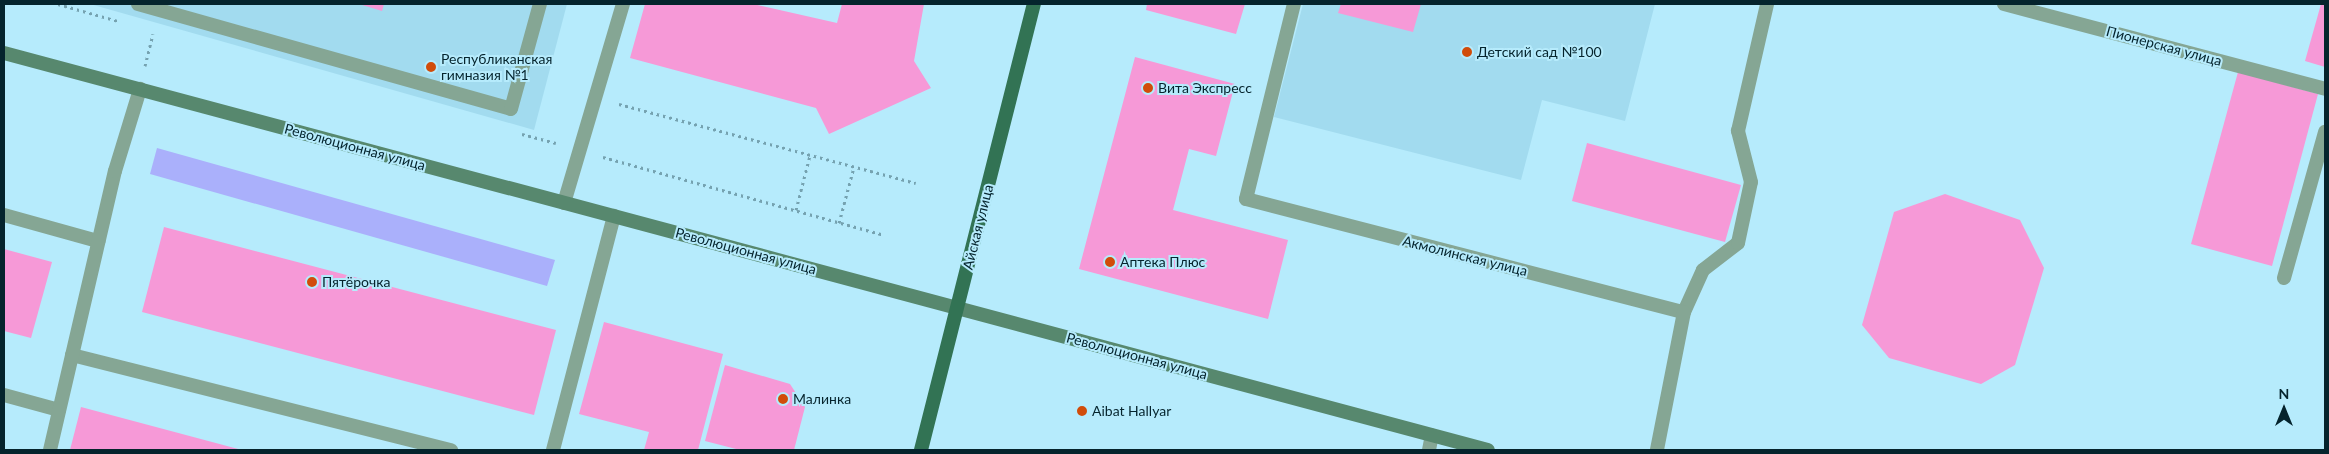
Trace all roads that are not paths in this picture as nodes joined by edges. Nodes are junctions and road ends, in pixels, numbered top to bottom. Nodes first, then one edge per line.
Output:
1 (138, 4) edge
2 (540, 4) edge
3 (622, 4) edge
4 (1034, 4) edge
5 (1294, 4) edge
6 (1767, 4) edge
7 (2004, 4) edge
8 (4, 53) edge
9 (140, 89) junction
10 (2325, 89) edge
11 (2325, 132) edge
12 (564, 203) junction
13 (4, 215) edge
14 (614, 216) junction
15 (98, 241) junction
16 (2284, 278) dead end
17 (957, 308) junction
18 (1684, 312) junction
19 (72, 355) junction
20 (4, 395) edge
21 (59, 410) junction
22 (1432, 435) junction
23 (50, 450) edge
24 (450, 450) edge
25 (554, 450) edge
26 (921, 450) edge
27 (1429, 450) edge
28 (1488, 450) edge
29 (1657, 450) edge

1 - 2 street
3 - 12 street
4 - 17 main road, Айская улица
5 - 18 street, Акмолинская улица
6 - 18 street
7 - 10 street, Пионерская улица
8 - 9 main road, Революционная улица
9 - 12 main road, Революционная улица
9 - 15 street
11 - 16 street
12 - 14 main road, Революционная улица
13 - 15 street
14 - 17 main road, Революционная улица
14 - 25 street
15 - 19 street
17 - 22 main road, Революционная улица
17 - 26 main road, Айская улица
18 - 29 street
19 - 21 street
19 - 24 street
20 - 21 street
21 - 23 street
22 - 27 street
22 - 28 main road, Революционная улица

